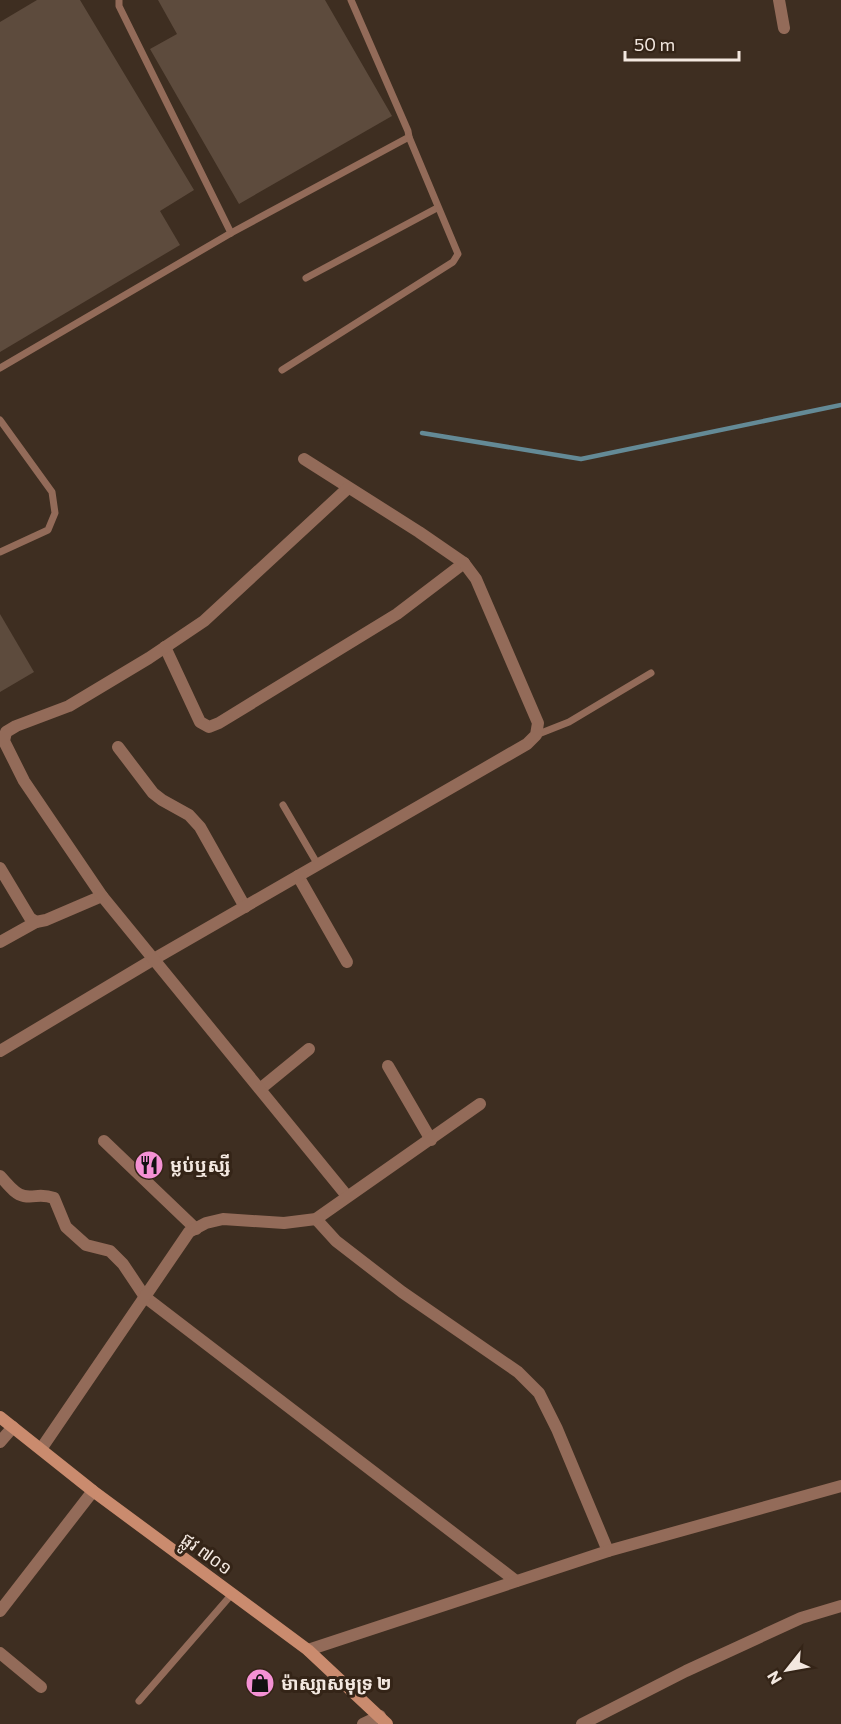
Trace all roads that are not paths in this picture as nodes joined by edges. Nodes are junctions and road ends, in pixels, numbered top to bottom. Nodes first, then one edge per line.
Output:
1 (119, 0) edge
2 (351, 0) edge
3 (779, 0) edge
4 (784, 28) dead end
5 (409, 137) junction
6 (437, 208) junction
7 (231, 233) junction
8 (306, 278) dead end
9 (0, 368) edge
10 (282, 370) dead end
11 (0, 420) edge
12 (304, 459) dead end
13 (348, 488) junction
14 (0, 552) edge
15 (464, 563) junction
16 (165, 647) junction
17 (651, 673) dead end
18 (536, 735) junction
19 (118, 747) dead end
20 (283, 805) dead end
21 (318, 865) junction
22 (0, 868) edge
23 (298, 876) junction
24 (102, 897) junction
25 (245, 907) junction
26 (36, 922) junction
27 (0, 942) edge
28 (154, 959) junction
29 (347, 962) dead end
30 (309, 1048) dead end
31 (0, 1051) edge
32 (388, 1066) dead end
33 (260, 1089) junction
34 (480, 1104) dead end
35 (431, 1140) junction
36 (104, 1141) dead end
37 (0, 1176) edge
38 (347, 1196) junction
39 (316, 1219) junction
40 (196, 1229) junction
41 (145, 1297) junction
42 (0, 1417) edge
43 (14, 1427) junction
44 (0, 1442) edge
45 (41, 1449) junction
46 (841, 1486) edge
47 (93, 1491) junction
48 (608, 1551) junction
49 (516, 1581) junction
50 (232, 1593) junction
51 (841, 1606) edge
52 (0, 1611) edge
53 (308, 1650) junction
54 (1, 1655) edge
55 (41, 1687) dead end
56 (139, 1701) dead end
57 (383, 1720) edge
58 (363, 1724) edge
59 (582, 1724) edge

1 - 7 lane
2 - 5 lane
3 - 4 street
5 - 6 lane
5 - 7 lane
6 - 8 lane
6 - 10 lane
7 - 9 lane
11 - 14 lane
12 - 13 street
13 - 15 street
13 - 16 street
15 - 16 street
15 - 18 street
16 - 24 street
17 - 18 lane
18 - 21 street
19 - 25 street
20 - 21 lane
21 - 23 street
22 - 26 street
23 - 25 street
23 - 29 street
24 - 26 street
24 - 28 street
25 - 28 street
26 - 27 street
28 - 31 street
28 - 33 street
30 - 33 street
32 - 35 street
33 - 38 street
34 - 35 street
35 - 38 street
36 - 40 street
37 - 41 street
38 - 39 street
39 - 40 street
39 - 48 street
40 - 41 street
41 - 45 street
41 - 49 street
42 - 43 main road, ផ្លូវ ៧០១
43 - 44 street
43 - 45 main road, ផ្លូវ ៧០១
45 - 47 main road, ផ្លូវ ៧០១
46 - 48 street
47 - 50 main road, ផ្លូវ ៧០១
47 - 52 street
48 - 49 street
49 - 53 street
50 - 53 main road, ផ្លូវ ៧០១
50 - 56 lane
51 - 59 street
53 - 57 main road, ផ្លូវ ៧០១
54 - 55 street
57 - 58 street

